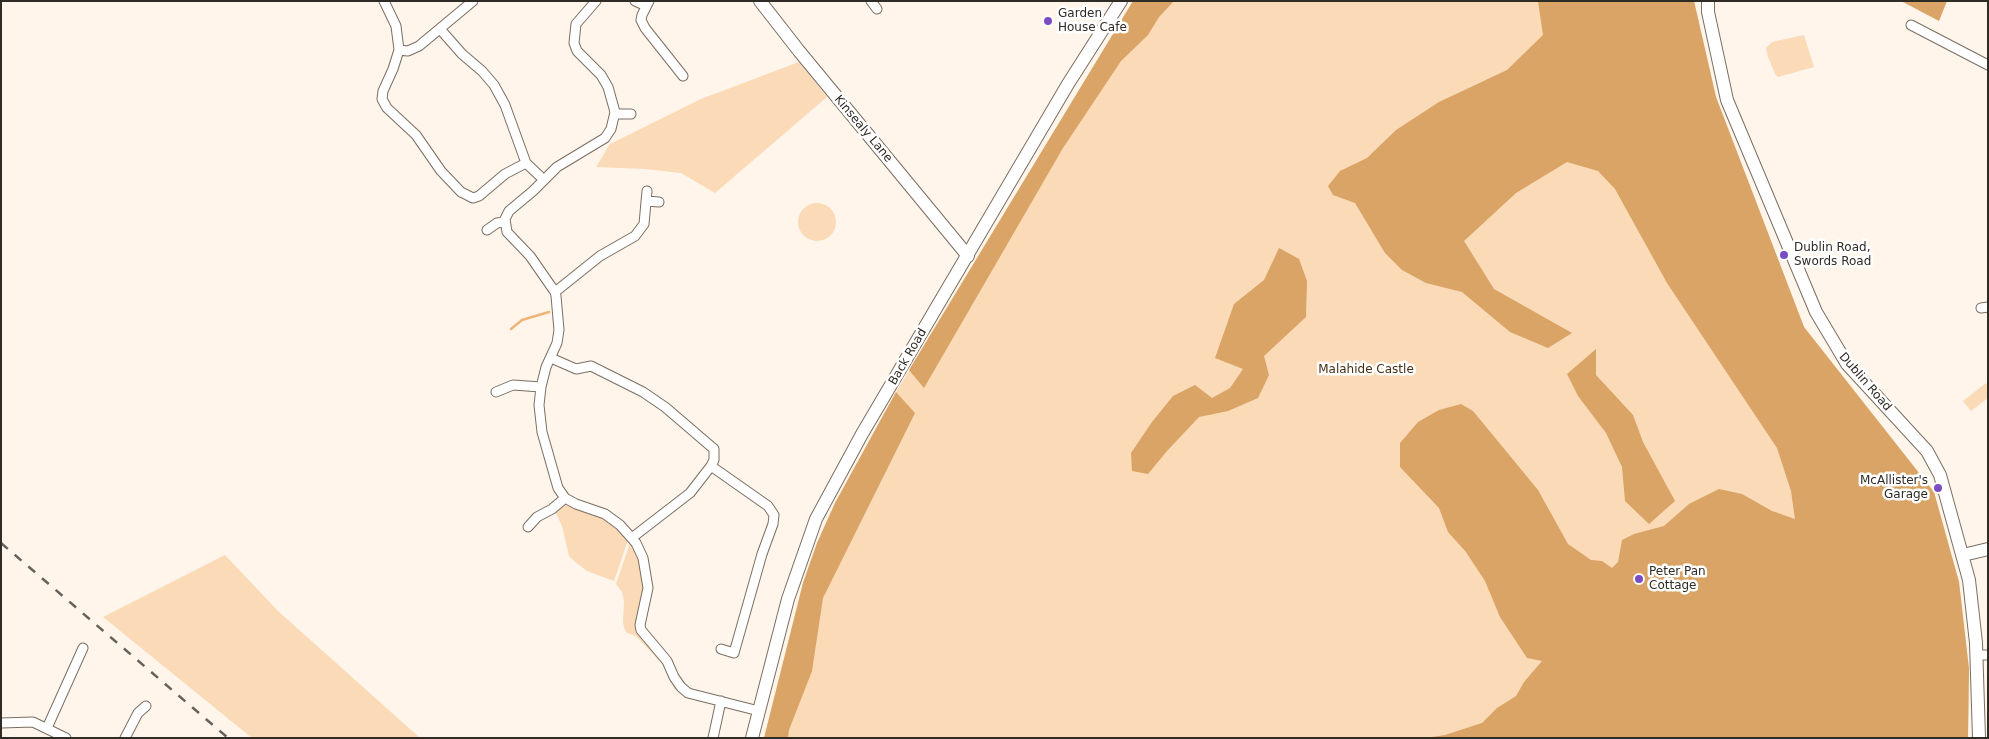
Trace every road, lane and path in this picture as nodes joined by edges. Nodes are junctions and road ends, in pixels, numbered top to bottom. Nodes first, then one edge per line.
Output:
1 (384, 1) edge
2 (473, 1) edge
3 (596, 1) edge
4 (635, 1) edge
5 (760, 1) edge
6 (1121, 1) edge
7 (1708, 1) edge
8 (647, 4) edge
9 (1911, 25) dead end
10 (440, 28) junction
11 (399, 50) junction
12 (1988, 65) edge
13 (683, 76) dead end
14 (615, 114) junction
15 (631, 114) dead end
16 (526, 163) junction
17 (544, 180) junction
18 (660, 202) dead end
19 (504, 222) junction
20 (487, 230) dead end
21 (968, 256) junction
22 (555, 292) junction
23 (551, 358) junction
24 (541, 387) junction
25 (496, 392) dead end
26 (710, 466) junction
27 (565, 498) junction
28 (528, 527) dead end
29 (633, 537) junction
30 (1988, 549) edge
31 (1963, 556) junction
32 (83, 648) dead end
33 (721, 650) dead end
34 (1982, 655) edge
35 (721, 701) junction
36 (146, 706) dead end
37 (759, 711) junction
38 (1, 723) edge
39 (47, 728) junction
40 (66, 738) edge
41 (126, 738) edge
42 (713, 738) edge
43 (752, 738) edge
44 (1979, 738) edge

1 - 11 street
2 - 10 street
3 - 14 street
4 - 8 street
5 - 21 street, Kinsealy Lane
6 - 21 street, Back Road
7 - 31 street, Dublin Road
8 - 13 street
9 - 12 street
10 - 11 street
10 - 16 street
11 - 16 street
14 - 15 street
14 - 17 street
16 - 17 street
17 - 19 street
18 - 22 street
19 - 20 street
19 - 22 street
21 - 37 street, Back Road
22 - 23 street
23 - 24 street
23 - 26 street
24 - 25 street
24 - 27 street
26 - 29 street
26 - 33 street
27 - 28 street
27 - 29 street
29 - 35 street
30 - 31 street
31 - 34 street, Dublin Road
32 - 39 street
34 - 44 street, Dublin Road
35 - 37 street
35 - 42 street
36 - 41 street
37 - 43 street, Back Road
38 - 39 street
39 - 40 street

